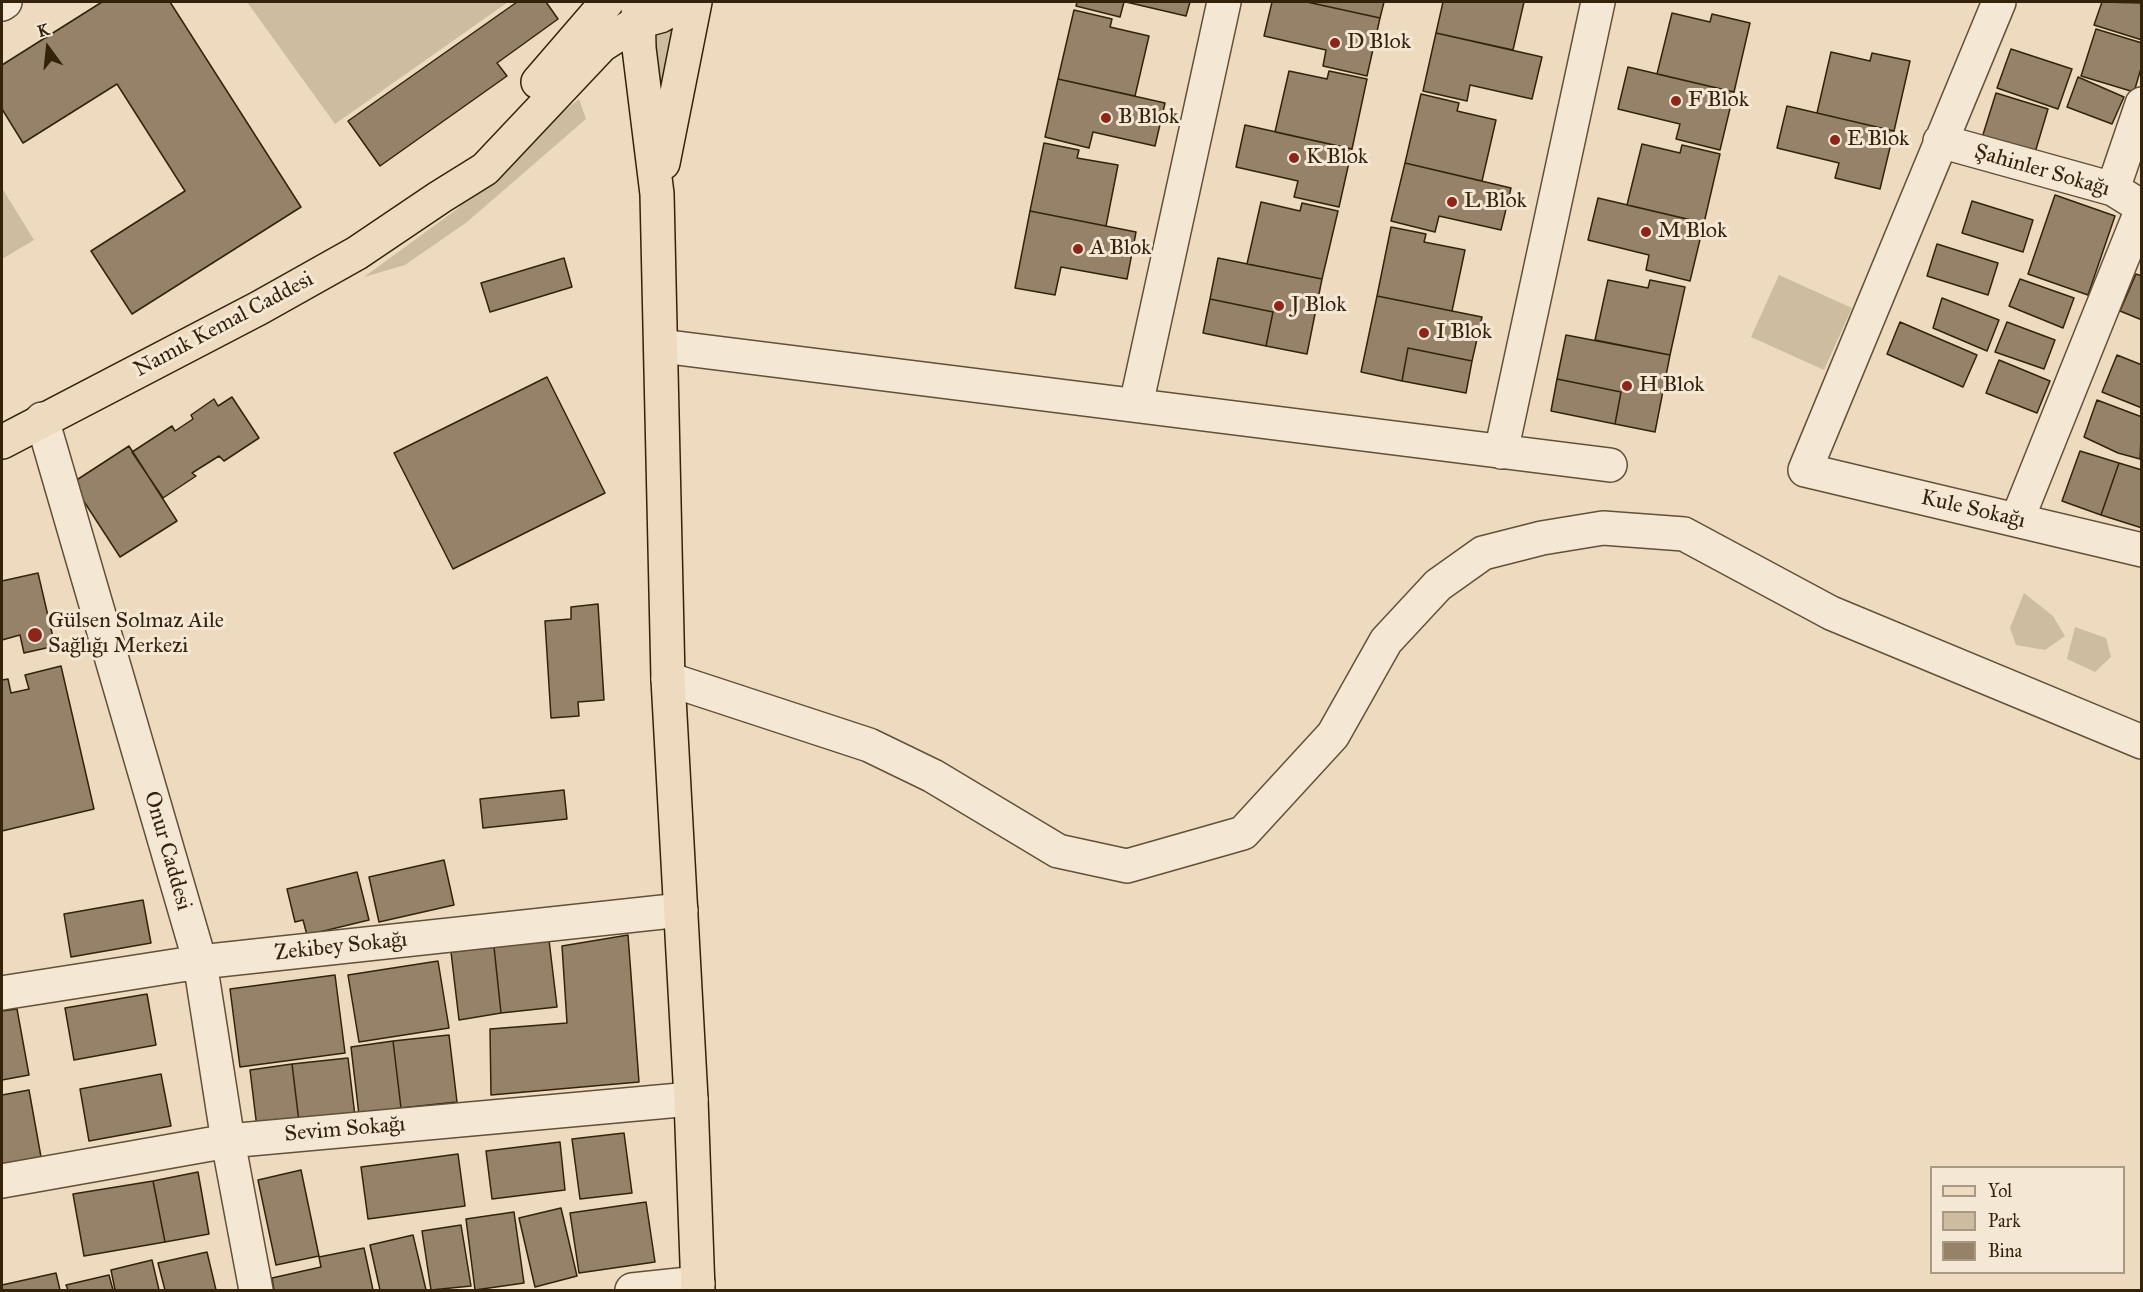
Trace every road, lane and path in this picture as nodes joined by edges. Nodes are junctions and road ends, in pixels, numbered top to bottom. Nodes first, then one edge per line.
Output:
1 (607, 2) edge
2 (1224, 2) edge
3 (1598, 2) edge
4 (1999, 2) edge
5 (664, 6) edge
6 (2142, 104) edge
7 (1940, 141) junction
8 (2113, 189) junction
9 (657, 194) junction
10 (440, 197) junction
11 (2142, 208) edge
12 (661, 346) junction
13 (1136, 405) junction
14 (42, 419) junction
15 (2, 442) edge
16 (1501, 452) junction
17 (1610, 465) dead end
18 (2017, 520) junction
19 (2142, 550) edge
20 (668, 679) junction
21 (2142, 742) edge
22 (681, 910) junction
23 (200, 962) junction
24 (2, 993) edge
25 (691, 1099) junction
26 (228, 1140) junction
27 (2, 1180) edge
28 (698, 1287) edge
29 (256, 1290) edge
30 (632, 1290) edge

1 - 10 main road, Namık Kemal Caddesi
2 - 13 street
3 - 16 street
4 - 7 street
5 - 9 main road
5 - 9 main road
5 - 10 main road, Namık Kemal Caddesi
6 - 8 street
7 - 8 street, Şahinler Sokağı
7 - 18 street, Kule Sokağı
8 - 11 street, Şahinler Sokağı
9 - 12 main road
10 - 14 main road, Namık Kemal Caddesi
11 - 18 street
12 - 13 street
12 - 20 main road
13 - 16 street
14 - 15 main road, Namık Kemal Caddesi
14 - 23 street, Onur Caddesi
16 - 17 street
18 - 19 street, Kule Sokağı
20 - 21 street
20 - 22 main road
22 - 23 street, Zekibey Sokağı
22 - 25 main road
23 - 24 street, Zekibey Sokağı
23 - 26 street, Onur Caddesi
25 - 26 street, Sevim Sokağı
25 - 28 main road
26 - 27 street, Sevim Sokağı
26 - 29 street, Onur Caddesi
28 - 30 street

